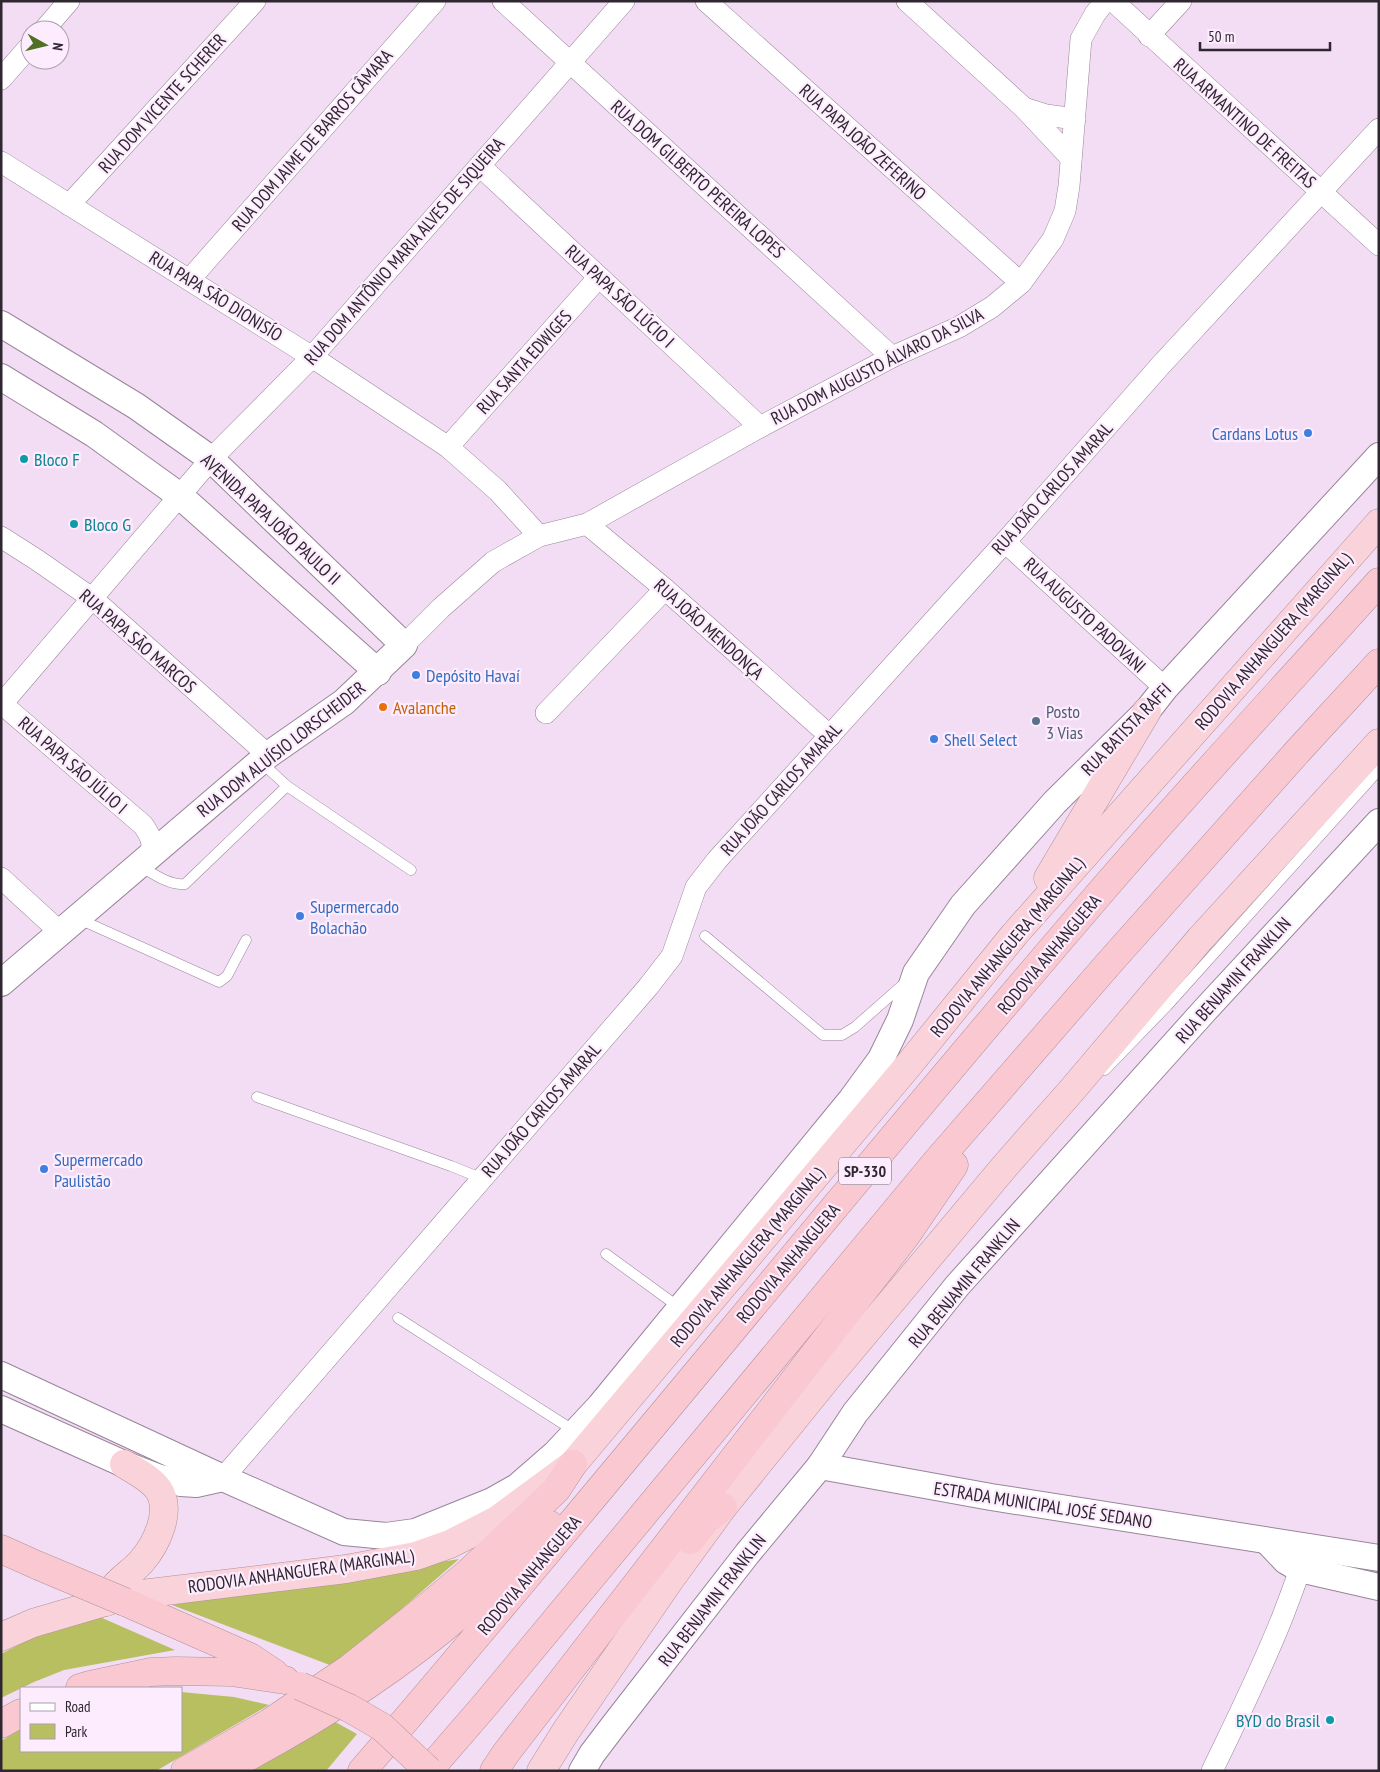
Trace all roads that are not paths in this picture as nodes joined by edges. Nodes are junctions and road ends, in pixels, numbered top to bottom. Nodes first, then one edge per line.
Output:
1 (68, 1) edge
2 (255, 1) edge
3 (435, 1) edge
4 (503, 1) edge
5 (624, 1) edge
6 (706, 1) edge
7 (907, 1) edge
8 (1105, 1) edge
9 (1113, 1) edge
10 (1181, 1) edge
11 (52, 20) edge
12 (1149, 36) junction
13 (20, 57) edge
14 (569, 62) junction
15 (1, 79) edge
16 (1024, 108) junction
17 (1075, 119) junction
18 (1379, 128) edge
19 (1071, 158) junction
20 (1, 162) edge
21 (480, 166) junction
22 (1321, 192) junction
23 (69, 204) junction
24 (1379, 245) edge
25 (599, 276) junction
26 (190, 279) junction
27 (1021, 283) junction
28 (1, 324) edge
29 (312, 357) junction
30 (892, 357) junction
31 (1, 377) edge
32 (760, 427) junction
33 (448, 447) junction
34 (1379, 456) edge
35 (211, 459) junction
36 (180, 496) junction
37 (1379, 523) edge
38 (587, 524) junction
39 (539, 536) junction
40 (1, 537) edge
41 (1005, 542) junction
42 (1379, 582) edge
43 (665, 589) junction
44 (93, 599) junction
45 (404, 645) junction
46 (1379, 663) edge
47 (378, 672) junction
48 (1165, 688) junction
49 (2, 705) edge
50 (1148, 711) junction
51 (546, 713) dead end
52 (830, 736) junction
53 (1379, 744) edge
54 (264, 758) junction
55 (1379, 770) edge
56 (287, 786) junction
57 (1379, 822) edge
58 (143, 825) junction
59 (174, 834) junction
60 (145, 860) junction
61 (411, 870) dead end
62 (1, 878) edge
63 (69, 925) junction
64 (1014, 934) junction
65 (705, 936) dead end
66 (246, 940) dead end
67 (1110, 962) junction
68 (916, 973) junction
69 (1, 983) edge
70 (1072, 1090) junction
71 (257, 1098) dead end
72 (481, 1178) junction
73 (606, 1254) dead end
74 (680, 1308) junction
75 (398, 1318) dead end
76 (1, 1375) edge
77 (669, 1405) junction
78 (1, 1409) edge
79 (577, 1432) junction
80 (124, 1464) junction
81 (573, 1464) junction
82 (820, 1466) junction
83 (223, 1478) junction
84 (723, 1507) junction
85 (1, 1549) edge
86 (1303, 1558) junction
87 (1379, 1558) edge
88 (1379, 1587) edge
89 (106, 1602) junction
90 (1, 1637) edge
91 (285, 1680) junction
92 (83, 1687) edge
93 (20, 1714) edge
94 (1, 1724) edge
95 (185, 1771) edge
96 (221, 1771) edge
97 (362, 1771) edge
98 (429, 1771) edge
99 (494, 1771) edge
100 (516, 1771) edge
101 (541, 1771) edge
102 (582, 1771) edge
103 (1212, 1771) edge

1 - 11 street
2 - 23 street, RUA DOM VICENTE SCHERER
3 - 26 street, RUA DOM JAIME DE BARROS CÂMARA
4 - 14 street, RUA DOM GILBERTO PEREIRA LOPES
5 - 14 street, RUA DOM ANTÔNIO MARIA ALVES DE SIQUEIRA
6 - 27 street, RUA PAPA JOÃO ZEFERINO
7 - 16 street
8 - 17 street, RUA DOM AUGUSTO ÁLVARO DA SILVA
9 - 12 street, RUA ARMANTINO DE FREITAS
10 - 12 street
12 - 22 street, RUA ARMANTINO DE FREITAS
13 - 15 street
14 - 21 street, RUA DOM ANTÔNIO MARIA ALVES DE SIQUEIRA
14 - 30 street, RUA DOM GILBERTO PEREIRA LOPES
16 - 17 street
16 - 19 street
17 - 19 street, RUA DOM AUGUSTO ÁLVARO DA SILVA
18 - 22 street, RUA JOÃO CARLOS AMARAL
19 - 27 street, RUA DOM AUGUSTO ÁLVARO DA SILVA
20 - 23 street, RUA PAPA SÃO DIONISÍO
21 - 25 street, RUA PAPA SÃO LÚCIO I
21 - 29 street, RUA DOM ANTÔNIO MARIA ALVES DE SIQUEIRA
22 - 24 street, RUA ARMANTINO DE FREITAS
22 - 41 street, RUA JOÃO CARLOS AMARAL
23 - 26 street, RUA PAPA SÃO DIONISÍO
25 - 32 street, RUA PAPA SÃO LÚCIO I
25 - 33 street, RUA SANTA EDWIGES
26 - 29 street, RUA PAPA SÃO DIONISÍO
27 - 30 street, RUA DOM AUGUSTO ÁLVARO DA SILVA
28 - 35 street, AVENIDA PAPA JOÃO PAULO II
29 - 33 street, RUA PAPA SÃO DIONISÍO
29 - 35 street, RUA DOM ANTÔNIO MARIA ALVES DE SIQUEIRA
30 - 32 street, RUA DOM AUGUSTO ÁLVARO DA SILVA
31 - 36 street
32 - 38 street, RUA DOM AUGUSTO ÁLVARO DA SILVA
33 - 39 street, RUA PAPA SÃO DIONISÍO
34 - 48 street, RUA BATISTA RAFFI
35 - 36 street, RUA DOM ANTÔNIO MARIA ALVES DE SIQUEIRA
35 - 45 street, AVENIDA PAPA JOÃO PAULO II
36 - 44 street, RUA DOM ANTÔNIO MARIA ALVES DE SIQUEIRA
36 - 47 street
37 - 64 highway, RODOVIA ANHANGUERA (MARGINAL)
38 - 39 street, RUA DOM AUGUSTO ÁLVARO DA SILVA
38 - 43 street, RUA JOÃO MENDONÇA
39 - 45 street, RUA DOM ALUÍSIO LORSCHEIDER
40 - 44 street, RUA PAPA SÃO MARCOS
41 - 48 street, RUA AUGUSTO PADOVANI
41 - 52 street, RUA JOÃO CARLOS AMARAL
42 - 77 highway, RODOVIA ANHANGUERA / SP-330
43 - 51 street
43 - 52 street, RUA JOÃO MENDONÇA
44 - 49 street, RUA DOM ANTÔNIO MARIA ALVES DE SIQUEIRA
44 - 54 street, RUA PAPA SÃO MARCOS
45 - 47 street, RUA DOM ALUÍSIO LORSCHEIDER
46 - 67 highway, SP-330
47 - 54 street, RUA DOM ALUÍSIO LORSCHEIDER
48 - 50 street, RUA BATISTA RAFFI
49 - 58 street, RUA PAPA SÃO JÚLIO I
50 - 64 highway
50 - 68 street, RUA BATISTA RAFFI
52 - 72 street, RUA JOÃO CARLOS AMARAL
53 - 70 highway
54 - 56 lane
54 - 59 street, RUA DOM ALUÍSIO LORSCHEIDER
55 - 70 lane
56 - 60 lane
56 - 61 lane
57 - 82 street, RUA BENJAMIN FRANKLIN
58 - 59 street, RUA PAPA SÃO JÚLIO I
58 - 60 street, RUA PAPA SÃO JÚLIO I
59 - 60 street, RUA DOM ALUÍSIO LORSCHEIDER
60 - 63 street, RUA DOM ALUÍSIO LORSCHEIDER
62 - 63 street
63 - 66 lane
63 - 69 street, RUA DOM ALUÍSIO LORSCHEIDER
64 - 81 highway, RODOVIA ANHANGUERA (MARGINAL)
65 - 68 lane
67 - 98 highway, SP-330
67 - 99 highway
68 - 74 street, RUA BATISTA RAFFI
70 - 84 highway
71 - 72 lane
72 - 83 street, RUA JOÃO CARLOS AMARAL
73 - 74 lane
74 - 79 street, RUA BATISTA RAFFI
75 - 79 lane
76 - 83 street, RUA BATISTA RAFFI
77 - 96 highway
77 - 97 highway, RODOVIA ANHANGUERA / SP-330
78 - 80 street
79 - 83 street, RUA BATISTA RAFFI
80 - 83 street
80 - 89 highway
81 - 89 highway, RODOVIA ANHANGUERA (MARGINAL)
81 - 95 highway
82 - 86 street, ESTRADA MUNICIPAL JOSÉ SEDANO
82 - 102 street, RUA BENJAMIN FRANKLIN
84 - 100 highway
84 - 101 highway
85 - 91 highway, bridge
86 - 87 street, ESTRADA MUNICIPAL JOSÉ SEDANO
86 - 88 street, ESTRADA MUNICIPAL JOSÉ SEDANO
86 - 103 street
89 - 90 highway, RODOVIA ANHANGUERA (MARGINAL)
91 - 92 highway
91 - 98 highway, bridge
93 - 94 highway

